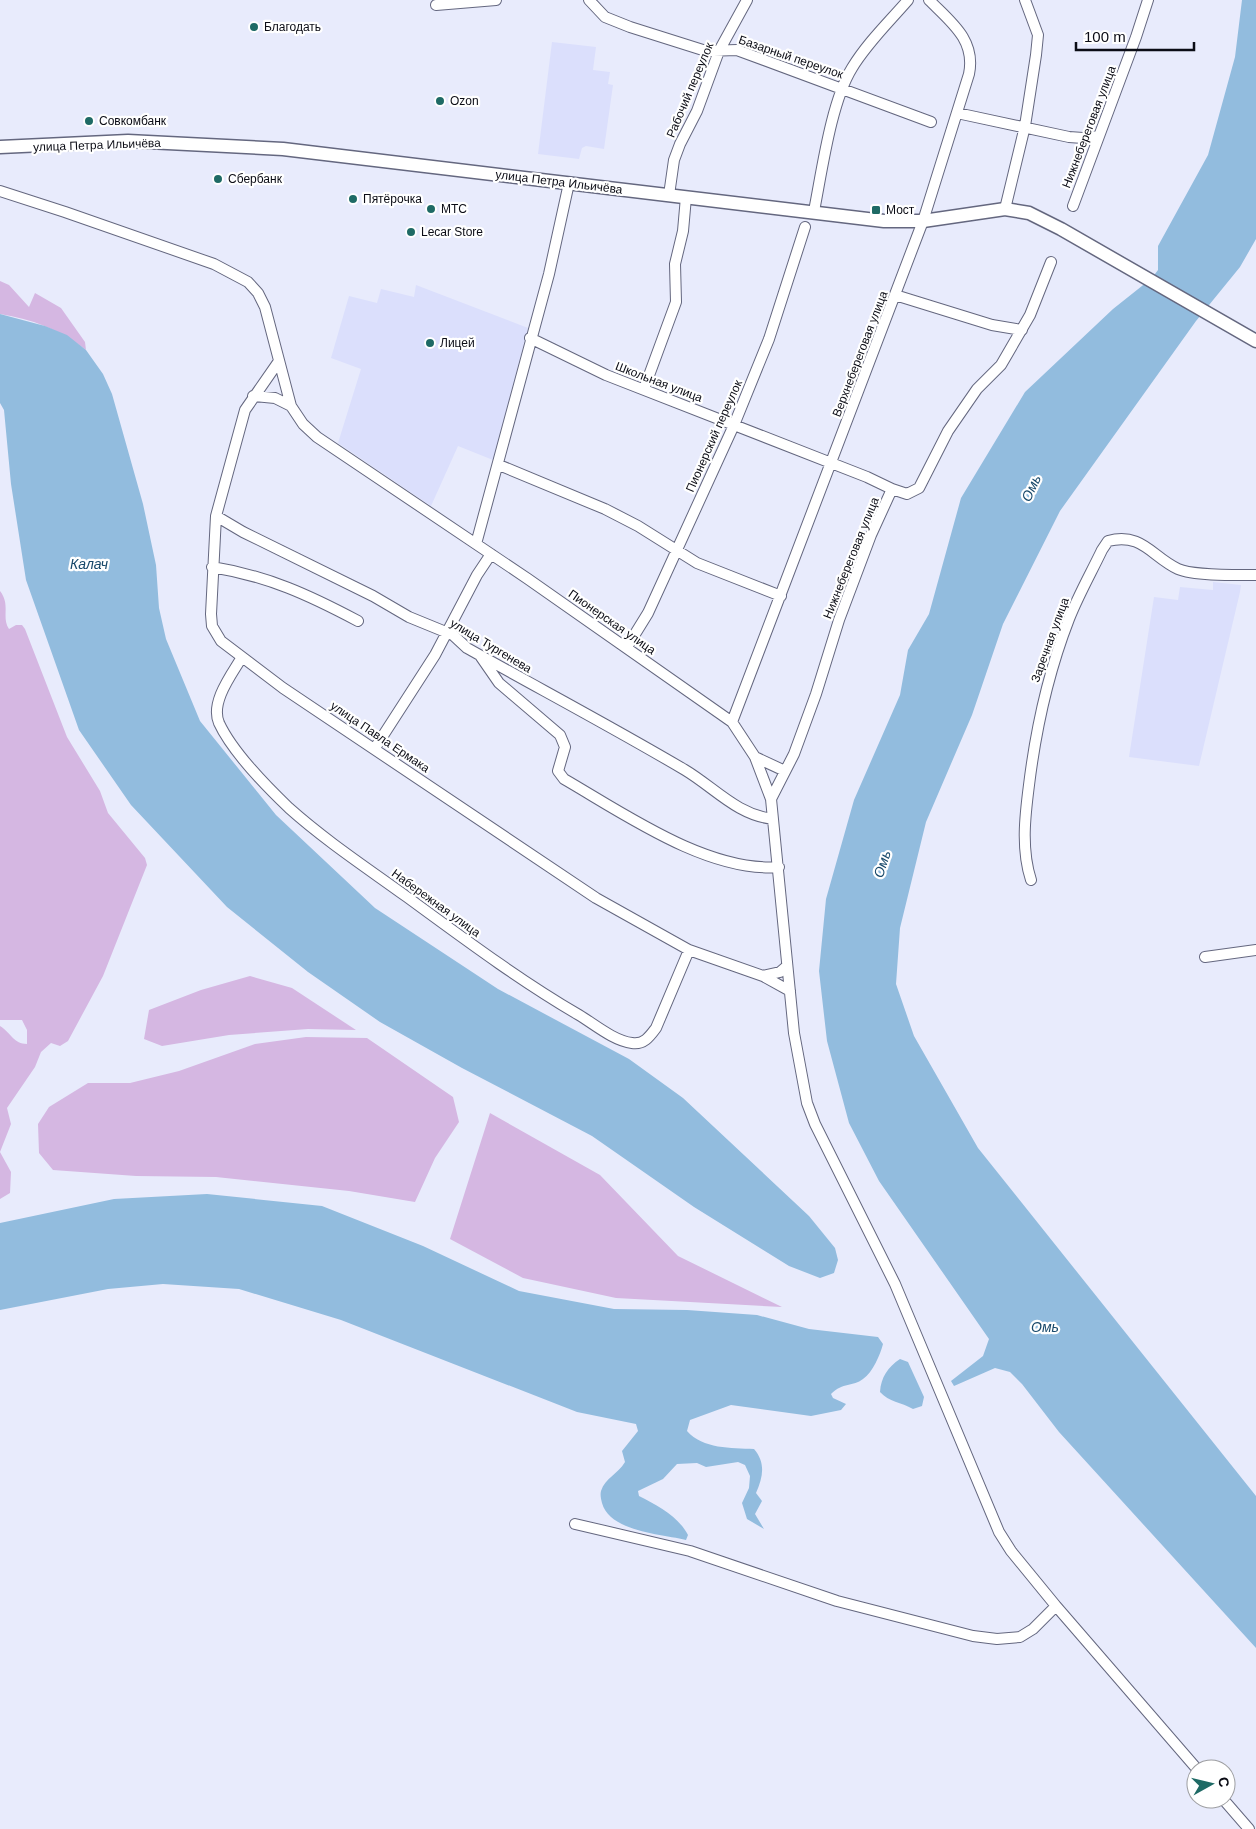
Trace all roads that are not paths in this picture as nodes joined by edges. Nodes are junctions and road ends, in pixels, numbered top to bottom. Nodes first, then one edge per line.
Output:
1 (496, 0) edge
2 (589, 0) edge
3 (747, 0) edge
4 (908, 0) edge
5 (930, 0) edge
6 (1025, 0) edge
7 (1148, 0) edge
8 (436, 5) dead end
9 (719, 51) junction
10 (842, 87) junction
11 (957, 113) junction
12 (931, 122) dead end
13 (1025, 126) junction
14 (1099, 136) junction
15 (0, 147) edge
16 (569, 183) junction
17 (0, 192) edge
18 (669, 195) junction
19 (686, 197) junction
20 (1073, 206) dead end
21 (1005, 209) junction
22 (814, 211) junction
23 (923, 220) junction
24 (806, 227) dead end
25 (1050, 262) dead end
26 (895, 295) junction
27 (1022, 330) junction
28 (530, 338) junction
29 (1256, 341) edge
30 (279, 361) junction
31 (644, 389) junction
32 (253, 396) junction
33 (291, 406) junction
34 (734, 425) junction
35 (831, 464) junction
36 (499, 465) junction
37 (892, 489) junction
38 (216, 516) junction
39 (476, 544) junction
40 (676, 550) junction
41 (491, 554) junction
42 (212, 566) junction
43 (1256, 575) edge
44 (781, 596) junction
45 (358, 621) dead end
46 (446, 632) junction
47 (627, 647) junction
48 (480, 655) junction
49 (242, 658) junction
50 (732, 722) junction
51 (375, 748) junction
52 (755, 757) junction
53 (785, 771) junction
54 (771, 798) junction
55 (774, 819) junction
56 (779, 867) junction
57 (1031, 880) dead end
58 (689, 950) junction
59 (1256, 950) edge
60 (1205, 957) dead end
61 (787, 966) junction
62 (763, 976) junction
63 (790, 991) junction
64 (575, 1524) dead end
65 (1056, 1606) junction
66 (1188, 1759) edge
67 (1232, 1809) edge
68 (1249, 1829) edge

1 - 8 street
2 - 9 street, Базарный переулок
3 - 9 street, Рабочий переулок
4 - 10 street
5 - 11 street, Верхнебереговая улица
6 - 13 street
7 - 14 street, Нижнебереговая улица
9 - 10 street, Базарный переулок
9 - 18 street, Рабочий переулок
10 - 12 street, Базарный переулок
10 - 22 street
11 - 13 street
11 - 23 street, Верхнебереговая улица
13 - 14 street
13 - 21 street
14 - 20 street, Нижнебереговая улица
15 - 16 main road, улица Петра Ильичёва
16 - 18 main road, улица Петра Ильичёва
16 - 28 street
17 - 30 street, Пионерская улица
18 - 19 main road, улица Петра Ильичёва
19 - 22 main road, улица Петра Ильичёва
19 - 31 street
21 - 23 main road, улица Петра Ильичёва
21 - 29 main road, улица Петра Ильичёва
22 - 23 main road, улица Петра Ильичёва
23 - 26 street, Верхнебереговая улица
24 - 34 street, Пионерский переулок
25 - 27 street, Нижнебереговая улица
26 - 27 street
26 - 35 street, Верхнебереговая улица
27 - 37 street, Нижнебереговая улица
28 - 31 street, Школьная улица
28 - 36 street
30 - 32 street, улица Павла Ермака
30 - 33 street, Пионерская улица
31 - 34 street, Школьная улица
32 - 33 street
32 - 38 street, улица Павла Ермака
33 - 39 street, Пионерская улица
34 - 35 street, Школьная улица
34 - 40 street, Пионерский переулок
35 - 37 street, Школьная улица
35 - 44 street, Верхнебереговая улица
36 - 39 street
36 - 40 street
37 - 53 street, Нижнебереговая улица
38 - 42 street, улица Павла Ермака
38 - 46 street, улица Тургенева
39 - 41 street, Пионерская улица
40 - 44 street
40 - 47 street, Пионерский переулок
41 - 46 street
41 - 47 street, Пионерская улица
42 - 45 street
42 - 49 street, улица Павла Ермака
43 - 57 street, Заречная улица
44 - 50 street, Верхнебереговая улица
46 - 48 street, улица Тургенева
46 - 51 street
47 - 50 street, Пионерская улица
48 - 55 street, улица Тургенева
48 - 56 street
49 - 51 street, улица Павла Ермака
49 - 58 street, Набережная улица
50 - 52 street, Пионерская улица
51 - 58 street, улица Павла Ермака
52 - 53 street
52 - 54 street, Пионерская улица
53 - 54 street, Нижнебереговая улица
54 - 55 street, Пионерская улица
55 - 56 street, Пионерская улица
56 - 61 street, Пионерская улица
58 - 62 street, улица Павла Ермака
59 - 60 street
61 - 62 street
61 - 63 street, Пионерская улица
62 - 63 street, улица Павла Ермака
63 - 65 street, Пионерская улица
64 - 65 street
65 - 66 street, Пионерская улица
67 - 68 street

